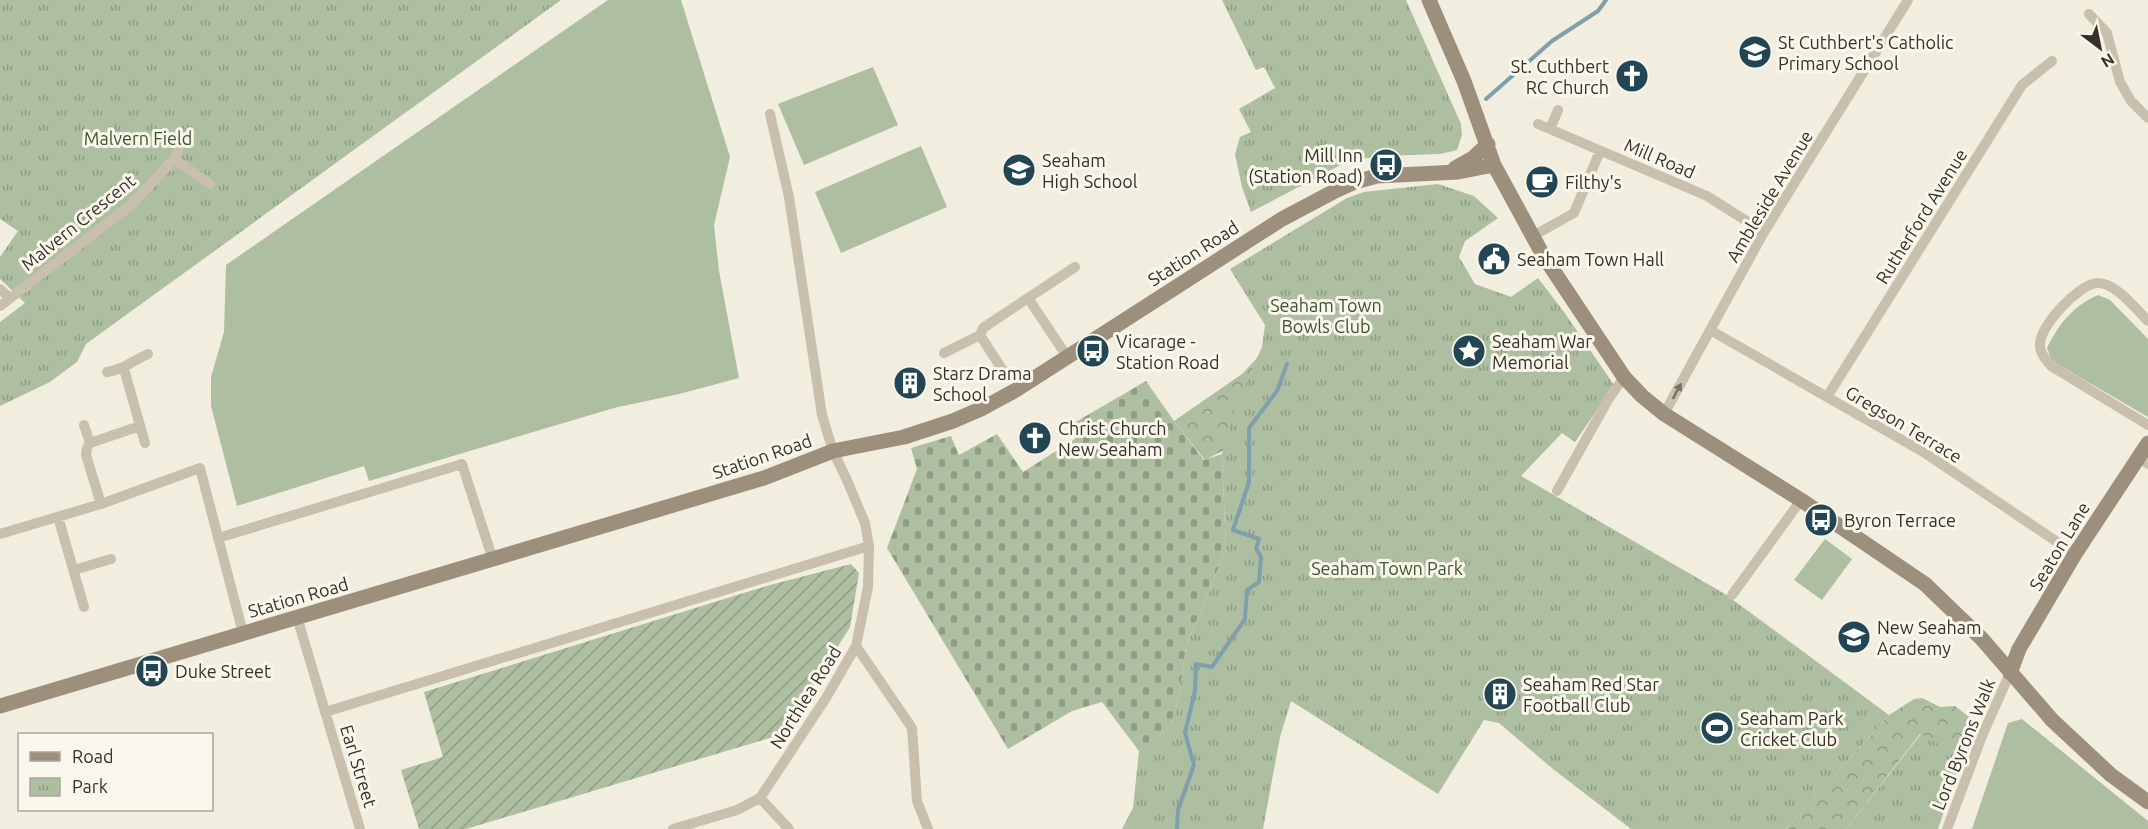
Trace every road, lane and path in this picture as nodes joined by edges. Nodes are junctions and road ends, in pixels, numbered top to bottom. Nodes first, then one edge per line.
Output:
1 (1429, 0) edge
2 (1908, 0) edge
3 (2089, 14) dead end
4 (2052, 61) dead end
5 (1557, 110) dead end
6 (770, 114) dead end
7 (2148, 118) edge
8 (1538, 124) dead end
9 (1550, 129) junction
10 (184, 139) dead end
11 (1488, 144) junction
12 (1600, 151) junction
13 (174, 159) junction
14 (1494, 165) junction
15 (1444, 173) junction
16 (210, 184) dead end
17 (1764, 232) junction
18 (1533, 236) junction
19 (1075, 267) dead end
20 (0, 288) edge
21 (10, 298) junction
22 (1028, 298) junction
23 (0, 306) edge
24 (2148, 321) edge
25 (1710, 330) junction
26 (980, 335) junction
27 (944, 353) dead end
28 (148, 354) dead end
29 (1068, 358) junction
30 (124, 369) junction
31 (107, 372) dead end
32 (1007, 377) dead end
33 (1624, 378) junction
34 (1827, 397) junction
35 (1665, 414) junction
36 (84, 425) dead end
37 (2148, 425) edge
38 (140, 426) junction
39 (145, 442) dead end
40 (90, 443) junction
41 (2148, 443) edge
42 (833, 451) junction
43 (2143, 460) edge
44 (1557, 491) dead end
45 (1801, 500) junction
46 (101, 504) junction
47 (58, 517) junction
48 (0, 534) edge
49 (218, 537) junction
50 (869, 546) junction
51 (2075, 555) junction
52 (111, 559) dead end
53 (493, 560) junction
54 (74, 570) junction
55 (1731, 595) dead end
56 (84, 607) dead end
57 (297, 618) junction
58 (243, 633) junction
59 (856, 646) junction
60 (2010, 672) junction
61 (0, 706) edge
62 (326, 712) junction
63 (760, 798) junction
64 (2148, 802) edge
65 (360, 829) edge
66 (673, 829) edge
67 (789, 829) edge
68 (928, 829) edge
69 (1947, 829) edge

1 - 11 main road
2 - 17 street, Ambleside Avenue
3 - 7 street
4 - 34 street, Rutherford Avenue
5 - 9 street
6 - 42 street, Northlea Road
8 - 9 street, Mill Road
9 - 12 street, Mill Road
10 - 13 street, Malvern Crescent
11 - 14 main road
11 - 15 main road
12 - 17 street, Mill Road
12 - 18 street
13 - 16 street
13 - 21 street, Malvern Crescent
14 - 15 main road, Station Road
14 - 18 main road
15 - 29 main road, Station Road
17 - 25 street, Ambleside Avenue
18 - 33 main road
19 - 22 street
20 - 21 street
21 - 23 street, Malvern Crescent
22 - 26 street
22 - 29 street
24 - 37 street
25 - 34 street, Gregson Terrace
35 -> 25 street, Ambleside Avenue
26 - 27 street
26 - 32 street
28 - 30 street
29 - 42 main road, Station Road
30 - 31 street
30 - 38 street
33 - 35 main road
33 - 44 street
34 - 51 street, Gregson Terrace
35 - 45 main road
36 - 40 street
38 - 39 street
38 - 40 street
40 - 46 street
41 - 43 main road, Seaton Lane
42 - 50 street, Northlea Road
42 - 53 main road, Station Road
43 - 51 main road, Seaton Lane
45 - 55 street
45 - 60 main road
46 - 47 street
46 - 49 street
47 - 48 street
47 - 54 street
49 - 53 street
49 - 58 street
50 - 59 street, Northlea Road
50 - 62 street
51 - 60 main road, Seaton Lane
52 - 54 street
53 - 57 main road, Station Road
54 - 56 street
57 - 58 main road, Station Road
57 - 62 street, Earl Street
58 - 61 main road, Station Road
59 - 63 street, Northlea Road
59 - 68 street
60 - 64 main road
60 - 69 street, Lord Byrons Walk
62 - 65 street, Earl Street
63 - 66 street
63 - 67 street

